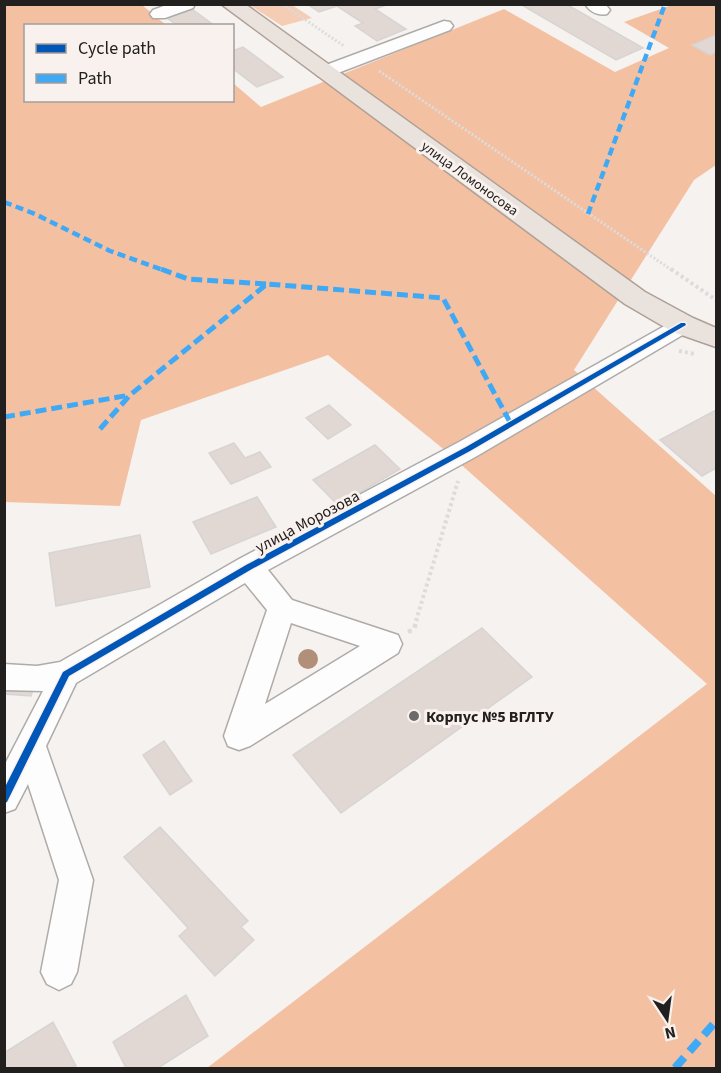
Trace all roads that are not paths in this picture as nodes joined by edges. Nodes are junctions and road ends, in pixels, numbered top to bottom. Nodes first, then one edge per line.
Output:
1 (187, 4) edge
2 (231, 4) edge
3 (159, 14) dead end
4 (444, 26) dead end
5 (324, 72) junction
6 (683, 325) junction
7 (717, 338) edge
8 (249, 567) junction
9 (282, 608) junction
10 (66, 674) junction
11 (4, 677) edge
12 (30, 745) junction
13 (4, 799) edge
14 (59, 972) dead end

1 - 3 street
2 - 5 main road, улица Ломоносова
4 - 5 street
5 - 6 main road, улица Ломоносова
6 - 7 main road, улица Ломоносова
6 - 8 street, улица Морозова
8 - 9 street
8 - 10 street, улица Морозова
9 - 9 street
10 - 11 street
10 - 12 street
12 - 13 street
12 - 14 street

